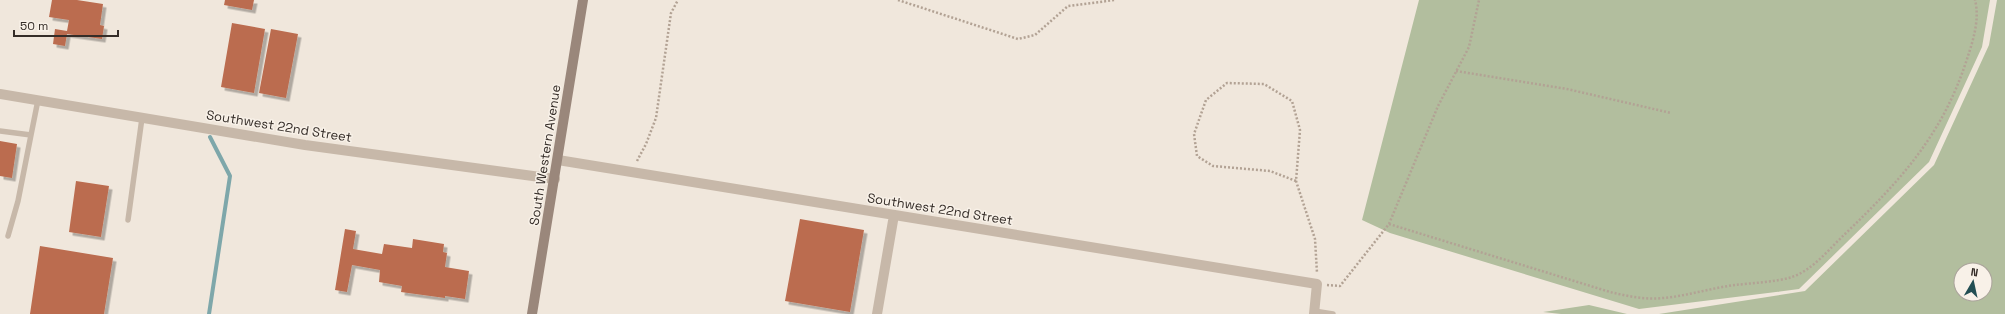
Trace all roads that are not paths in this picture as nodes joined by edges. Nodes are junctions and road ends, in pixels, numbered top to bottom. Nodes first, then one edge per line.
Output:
1 (583, 0) edge
2 (0, 94) edge
3 (38, 100) junction
4 (142, 118) junction
5 (0, 131) edge
6 (31, 135) junction
7 (558, 160) junction
8 (554, 179) junction
9 (894, 215) junction
10 (128, 220) dead end
11 (8, 236) dead end
12 (1314, 312) edge
13 (532, 314) edge
14 (877, 314) edge
15 (1333, 314) edge

1 - 7 main road, South Western Avenue
2 - 3 street, Southwest 22nd Street
3 - 4 street, Southwest 22nd Street
3 - 6 lane
4 - 8 street, Southwest 22nd Street
4 - 10 lane
5 - 6 lane
6 - 11 lane
7 - 8 main road, South Western Avenue
7 - 9 street, Southwest 22nd Street
8 - 13 main road, South Western Avenue
9 - 12 street, Southwest 22nd Street
9 - 14 street
12 - 15 lane

